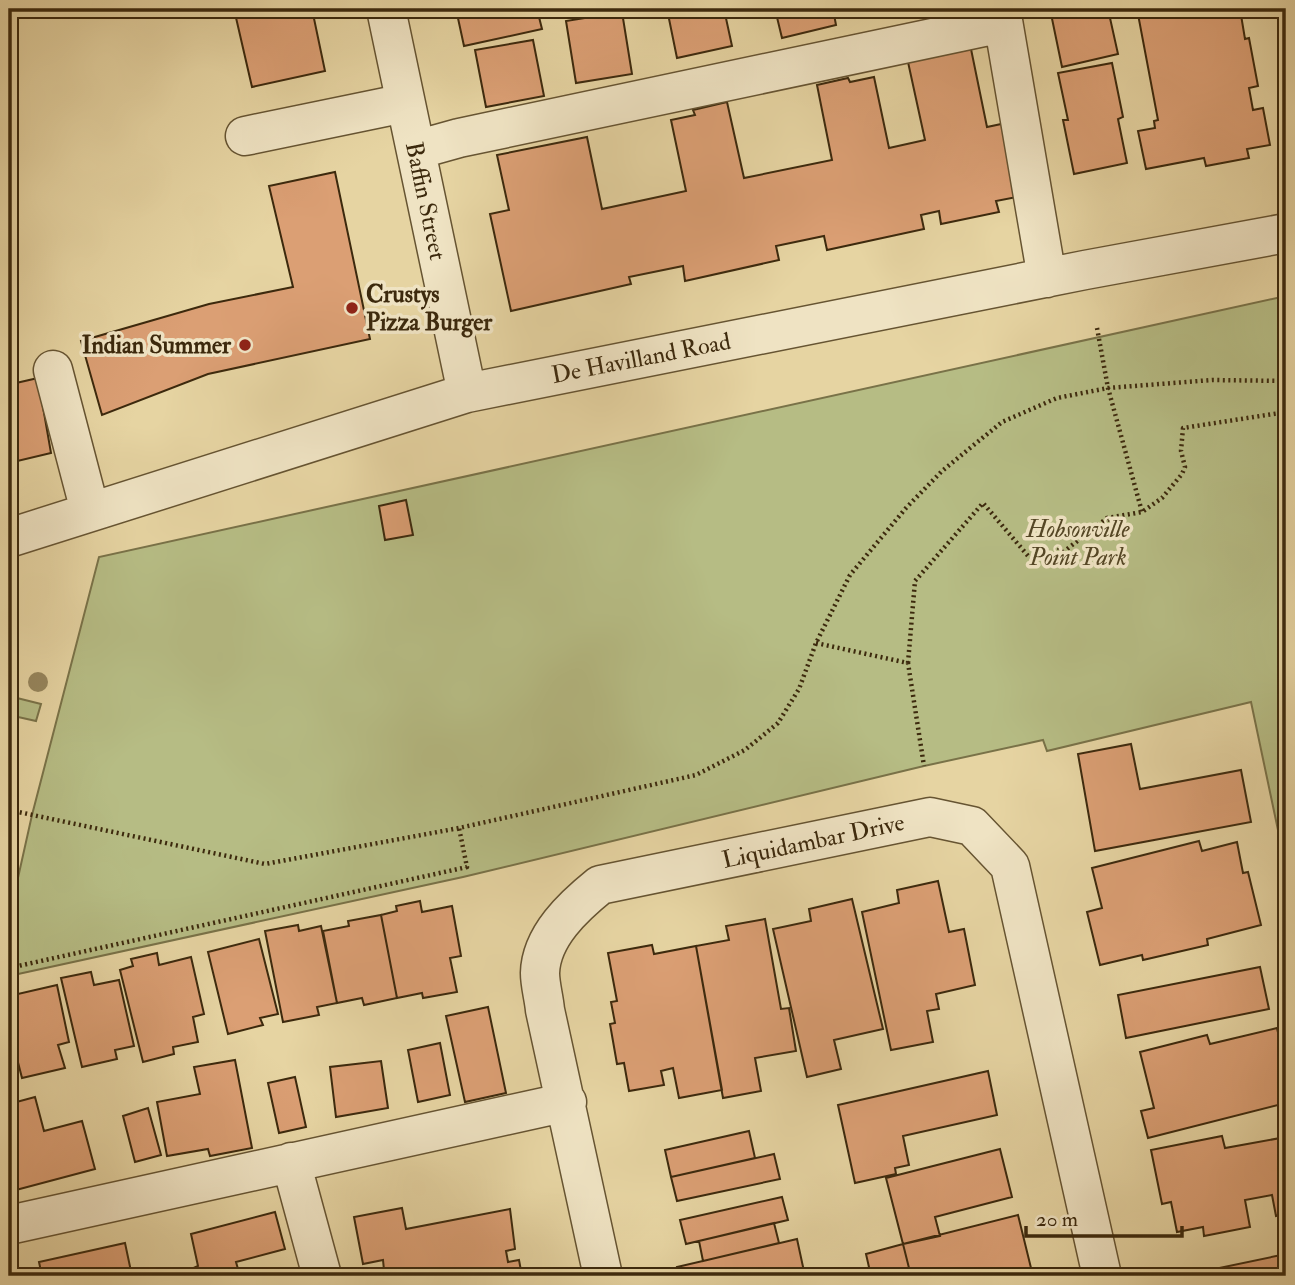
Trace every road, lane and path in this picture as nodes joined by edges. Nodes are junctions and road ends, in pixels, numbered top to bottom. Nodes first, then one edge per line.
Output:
1 (386, 9) edge
2 (1002, 16) edge
3 (405, 103) junction
4 (245, 136) dead end
5 (416, 150) junction
6 (1286, 233) edge
7 (1047, 278) junction
8 (1097, 328) dead end
9 (53, 370) dead end
10 (1286, 381) edge
11 (1108, 388) junction
12 (467, 393) junction
13 (1286, 412) edge
14 (90, 511) junction
15 (1142, 512) junction
16 (9, 538) edge
17 (816, 643) junction
18 (908, 663) junction
19 (924, 766) dead end
20 (9, 810) edge
21 (458, 828) junction
22 (9, 968) edge
23 (566, 1102) junction
24 (291, 1163) junction
25 (9, 1225) edge
26 (322, 1276) edge
27 (603, 1276) edge
28 (1102, 1276) edge

1 - 3 street, Baffin Street
2 - 5 street
2 - 7 street
3 - 4 street
3 - 5 street, Baffin Street
5 - 12 street, Baffin Street
6 - 7 street, De Havilland Road
7 - 12 street, De Havilland Road
8 - 11 path
9 - 14 street
10 - 11 path
11 - 15 path
11 - 17 path
12 - 14 street, De Havilland Road
13 - 15 path
14 - 16 street, De Havilland Road
15 - 18 path
17 - 18 path
17 - 21 path
18 - 19 path
20 - 21 path
21 - 22 path
23 - 24 street
23 - 27 street, Liquidambar Drive
23 - 28 street, Liquidambar Drive
24 - 25 street
24 - 26 street

